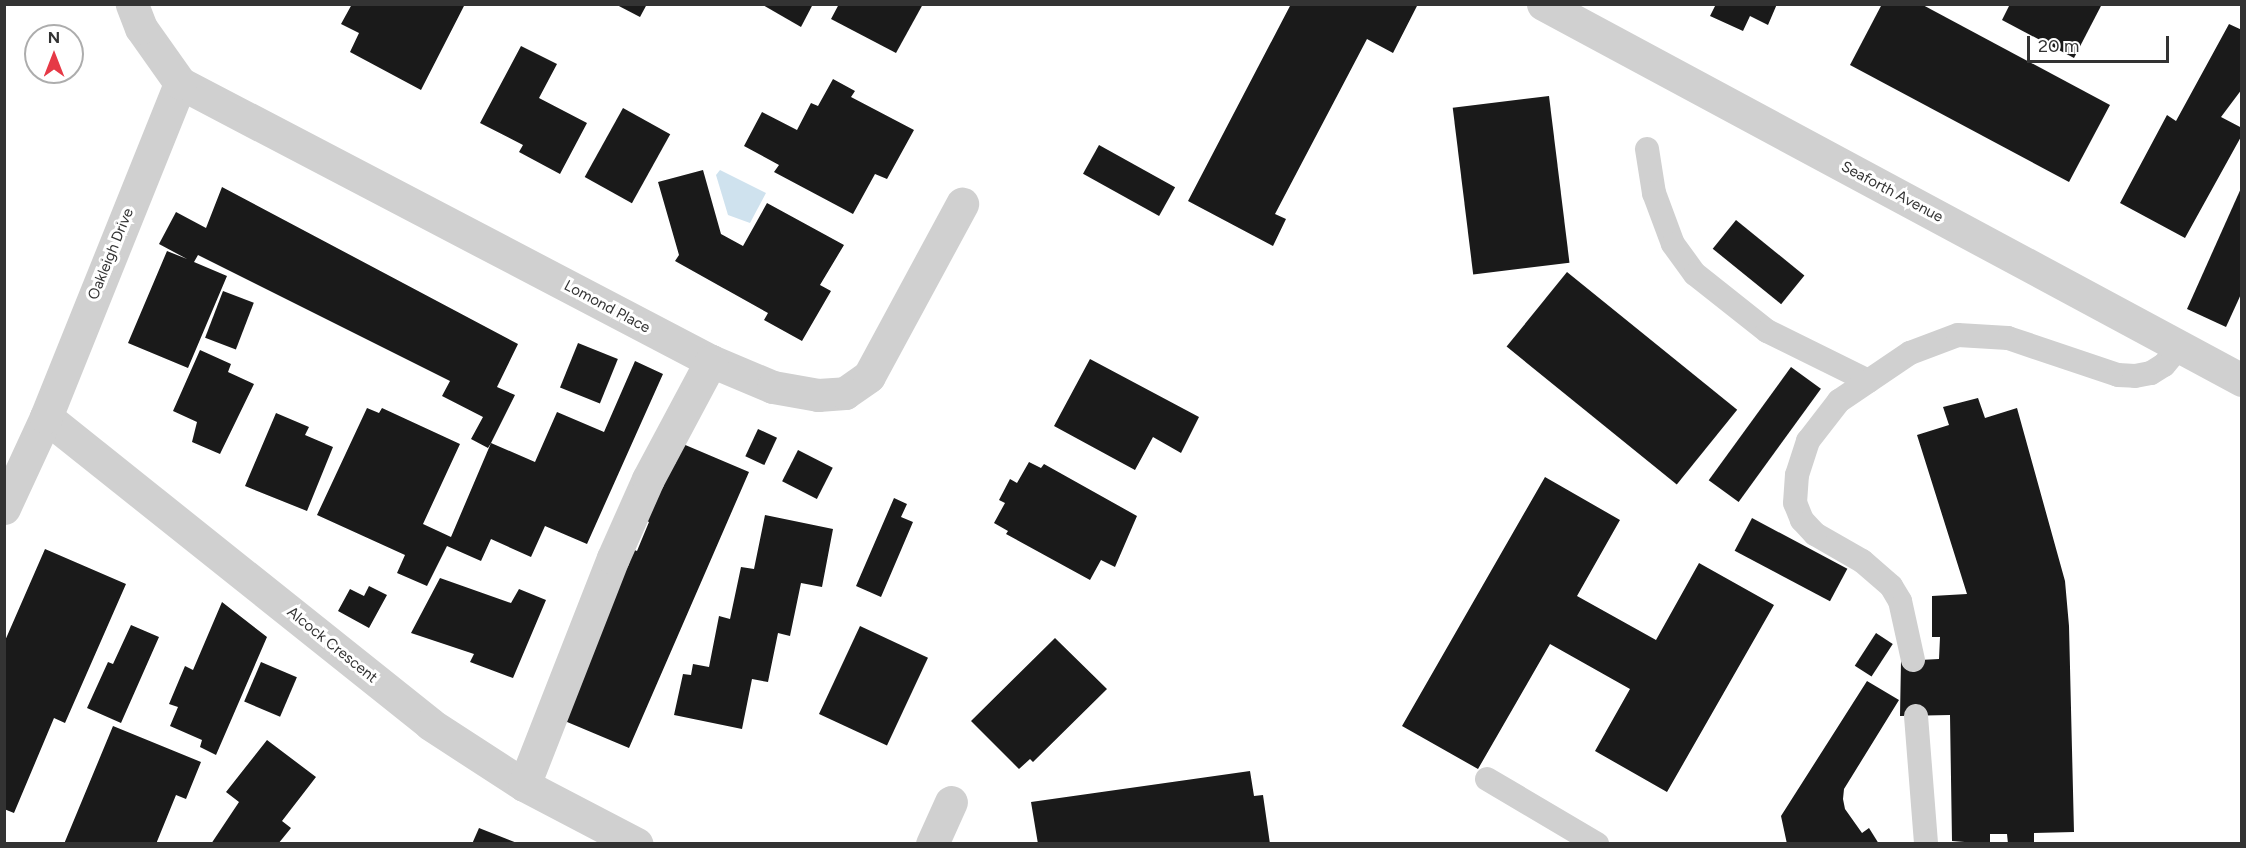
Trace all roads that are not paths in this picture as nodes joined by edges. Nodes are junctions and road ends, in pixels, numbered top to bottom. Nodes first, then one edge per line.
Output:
1 (132, 4) edge
2 (1543, 4) edge
3 (180, 83) junction
4 (1647, 149) dead end
5 (962, 204) dead end
6 (2179, 346) junction
7 (711, 362) junction
8 (2241, 380) edge
9 (1868, 381) junction
10 (46, 417) junction
11 (4, 508) edge
12 (1913, 660) dead end
13 (1916, 716) dead end
14 (1487, 779) dead end
15 (524, 785) junction
16 (951, 802) dead end
17 (637, 843) edge
18 (932, 843) edge
19 (1598, 843) edge
20 (1926, 843) edge

1 - 3 street
2 - 6 street, Seaforth Avenue
3 - 7 street, Lomond Place
3 - 10 street, Oakleigh Drive
4 - 9 lane
5 - 7 street, Lomond Place
6 - 8 street, Seaforth Avenue
6 - 9 lane
7 - 15 street
9 - 12 lane
10 - 11 street, Oakleigh Drive
10 - 15 street, Alcock Crescent
13 - 20 lane
14 - 19 lane
15 - 17 street, Alcock Crescent
16 - 18 street

